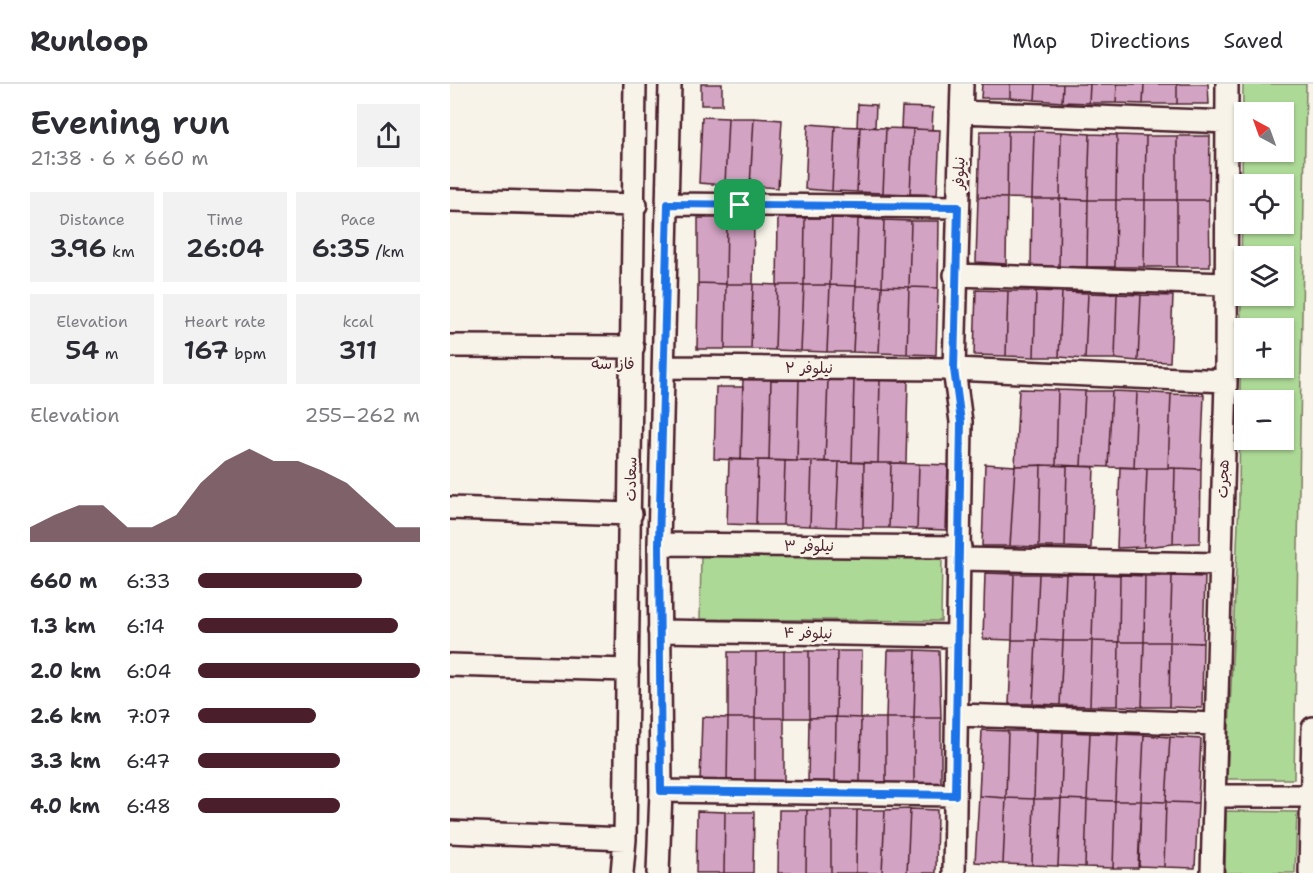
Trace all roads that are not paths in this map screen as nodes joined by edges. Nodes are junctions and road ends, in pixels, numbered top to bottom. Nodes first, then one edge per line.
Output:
1 (636, 84) edge
2 (670, 84) edge
3 (962, 84) edge
4 (1227, 84) edge
5 (961, 112) junction
6 (1228, 122) junction
7 (450, 200) edge
8 (668, 204) junction
9 (636, 205) junction
10 (958, 207) junction
11 (956, 275) junction
12 (1226, 284) junction
13 (450, 346) edge
14 (633, 347) junction
15 (664, 367) junction
16 (954, 369) junction
17 (1226, 381) junction
18 (660, 493) junction
19 (631, 504) junction
20 (450, 508) edge
21 (659, 544) junction
22 (960, 553) junction
23 (1220, 564) junction
24 (659, 631) junction
25 (958, 636) junction
26 (450, 665) edge
27 (628, 670) junction
28 (957, 715) junction
29 (1216, 724) junction
30 (1313, 728) edge
31 (661, 791) junction
32 (955, 795) junction
33 (1215, 796) junction
34 (1312, 796) edge
35 (450, 832) edge
36 (625, 839) junction
37 (622, 873) edge
38 (658, 873) edge
39 (954, 873) edge
40 (1212, 873) edge
41 (1310, 873) edge

1 - 9 street, سعادت
2 - 8 street, سعادت
3 - 5 street, نیلوفر
4 - 6 street, هجرت
5 - 6 street
5 - 10 street, نیلوفر
6 - 12 street, هجرت
7 - 9 street
8 - 10 street
8 - 15 street, سعادت
9 - 14 street, سعادت
10 - 11 street, نیلوفر
11 - 12 street
11 - 16 street, نیلوفر
12 - 17 street, هجرت
13 - 14 street
14 - 19 street, سعادت
15 - 16 street, نیلوفر ۲
15 - 18 street, سعادت
16 - 17 street, نیلوفر ۲
16 - 22 street, نیلوفر
17 - 23 street, هجرت
18 - 19 street
18 - 21 street, سعادت
19 - 20 street
19 - 27 street, سعادت
21 - 22 street, نیلوفر ۳
21 - 24 street, سعادت
22 - 23 street, نیلوفر ۳
22 - 25 street, نیلوفر
23 - 29 street, هجرت
24 - 25 street, نیلوفر ۴
24 - 31 street, سعادت
25 - 28 street, نیلوفر
26 - 27 street
27 - 36 street, سعادت
28 - 29 street
28 - 32 street, نیلوفر
29 - 33 street, هجرت
30 - 34 street
31 - 32 street
31 - 38 street, سعادت
32 - 39 street, نیلوفر
33 - 34 street
33 - 40 street, هجرت
34 - 41 street
35 - 36 street
36 - 37 street, سعادت

